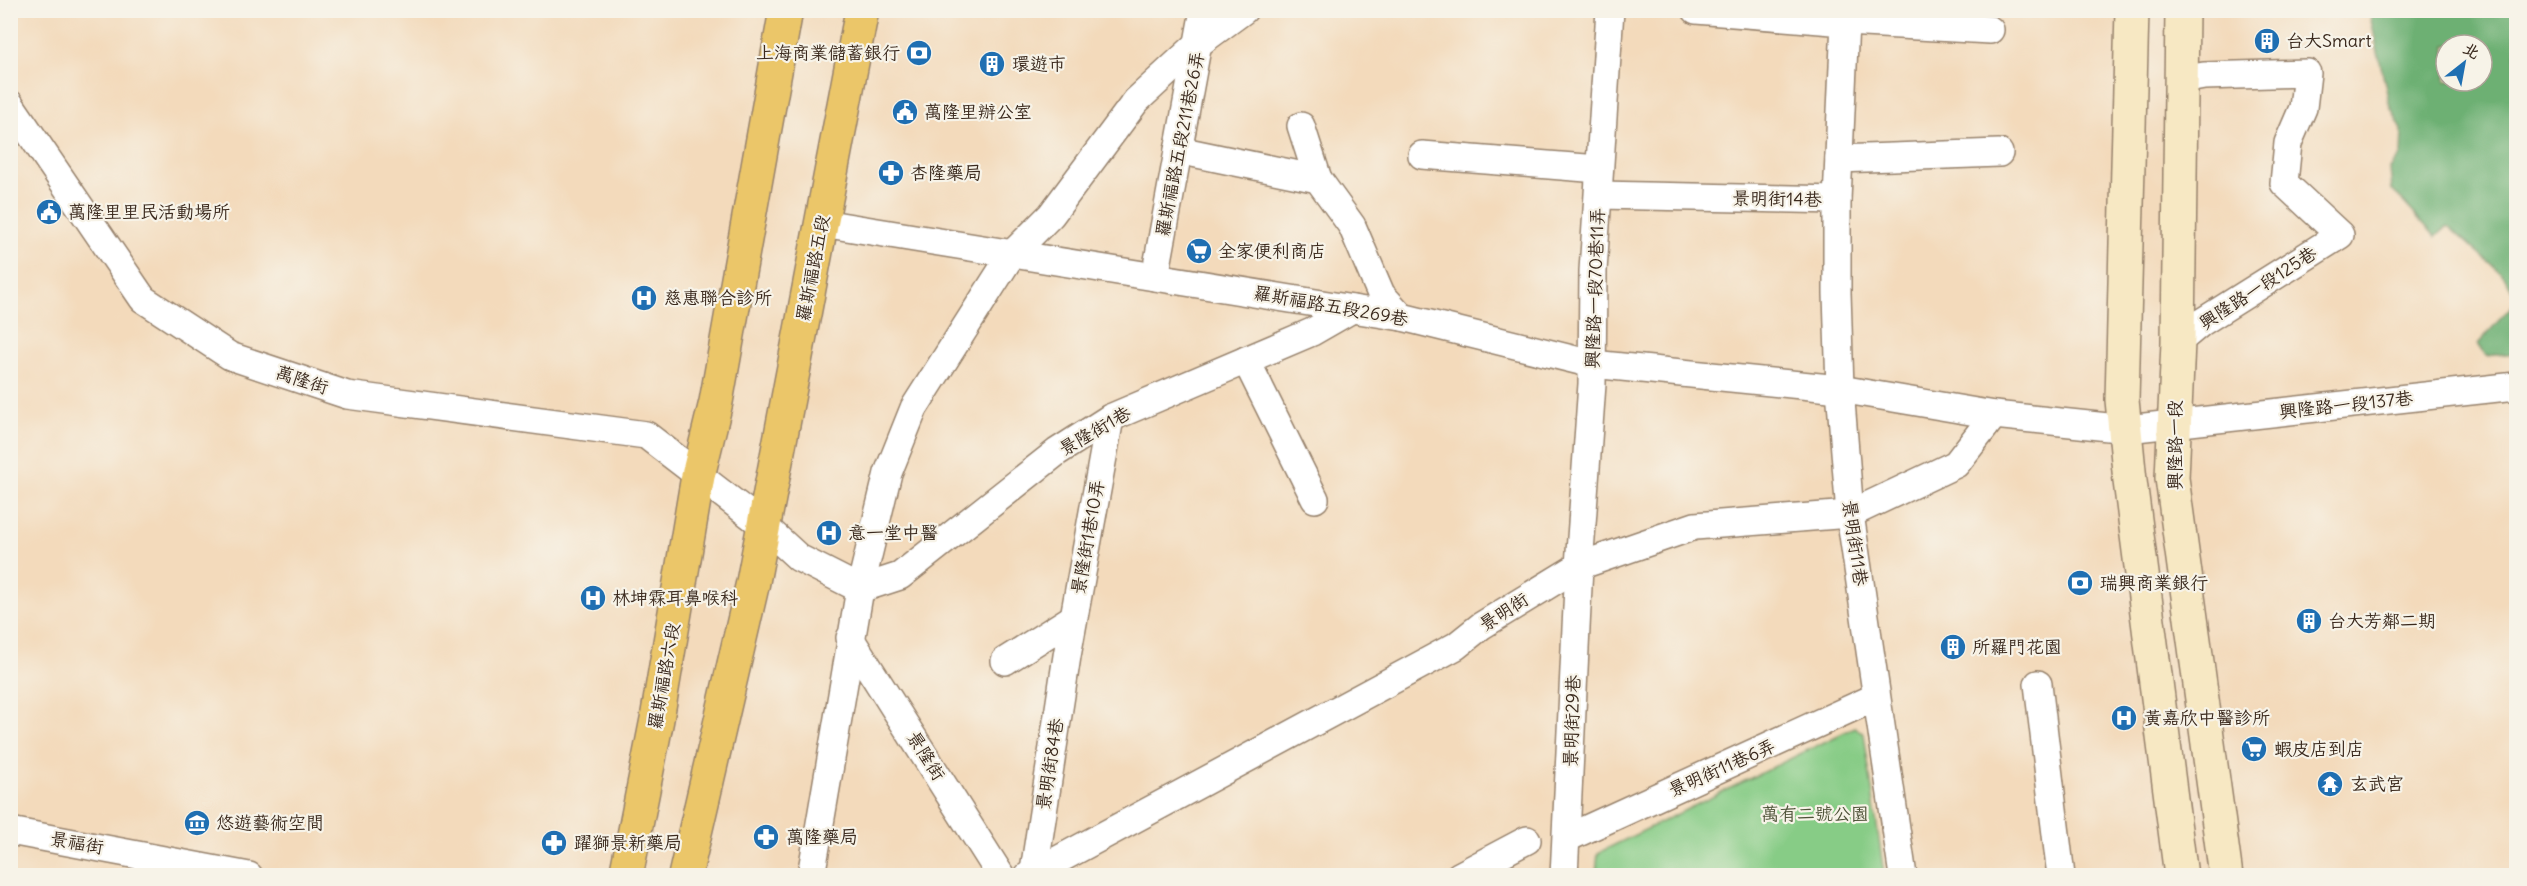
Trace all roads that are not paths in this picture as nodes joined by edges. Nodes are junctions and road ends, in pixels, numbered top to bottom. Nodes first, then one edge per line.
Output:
1 (786, 10) edge
2 (862, 10) edge
3 (1204, 10) edge
4 (1245, 10) edge
5 (1610, 10) edge
6 (1696, 10) edge
7 (2132, 10) edge
8 (2182, 10) edge
9 (1732, 12) edge
10 (1845, 16) edge
11 (1990, 30) dead end
12 (1199, 43) junction
13 (2182, 80) junction
14 (10, 104) edge
15 (1301, 126) dead end
16 (1178, 150) junction
17 (1999, 153) dead end
18 (1422, 155) dead end
19 (1839, 159) junction
20 (1318, 179) junction
21 (1599, 182) junction
22 (1838, 200) junction
23 (822, 223) junction
24 (1012, 254) junction
25 (1155, 277) junction
26 (1352, 309) junction
27 (1402, 317) junction
28 (2178, 342) junction
29 (1246, 360) junction
30 (1592, 364) junction
31 (2517, 386) edge
32 (1840, 389) junction
33 (1994, 416) junction
34 (1110, 418) junction
35 (2175, 423) junction
36 (2127, 429) junction
37 (698, 476) junction
38 (1315, 499) dead end
39 (1850, 514) junction
40 (763, 525) junction
41 (1579, 566) junction
42 (860, 589) junction
43 (1073, 618) junction
44 (850, 638) junction
45 (1067, 656) joint
46 (1005, 661) dead end
47 (2038, 684) dead end
48 (1876, 697) junction
49 (10, 831) edge
50 (1567, 838) junction
51 (1527, 840) dead end
52 (1031, 873) edge
53 (249, 876) edge
54 (626, 876) edge
55 (685, 876) edge
56 (811, 876) edge
57 (1001, 876) edge
58 (1459, 876) edge
59 (1564, 876) edge
60 (1903, 876) edge
61 (2061, 876) edge
62 (2181, 876) edge
63 (2226, 876) edge

1 - 37 main road
2 - 23 main road, 羅斯福路五段
3 - 12 street, 羅斯福路五段211巷26弄
4 - 12 street
5 - 21 street, 興隆路一段70巷11弄
6 - 9 street
7 - 36 main road
8 - 13 main road, 興隆路一段
9 - 10 street
10 - 11 street
10 - 19 street
12 - 16 street, 羅斯福路五段211巷26弄
12 - 24 street
13 - 28 main road, 興隆路一段
13 - 28 street, 興隆路一段125巷
14 - 37 street, 萬隆街
15 - 20 street
16 - 20 street
16 - 25 street, 羅斯福路五段211巷26弄
17 - 19 street
18 - 21 street, 景明街14巷
19 - 22 street
20 - 27 street
21 - 22 street, 景明街14巷
21 - 30 street, 興隆路一段70巷11弄
22 - 32 street, 景明街14巷
23 - 24 street, 羅斯福路五段269巷
23 - 40 main road, 羅斯福路五段
24 - 25 street, 羅斯福路五段269巷
24 - 42 street
25 - 26 street, 羅斯福路五段269巷
26 - 27 street, 羅斯福路五段269巷
26 - 29 street, 景隆街1巷
27 - 30 street, 羅斯福路五段269巷
28 - 35 main road, 興隆路一段
29 - 34 street, 景隆街1巷
29 - 38 street
30 - 32 street, 羅斯福路五段269巷
30 - 41 street, 興隆路一段70巷11弄
31 - 35 street, 興隆路一段137巷
32 - 33 street
32 - 39 street, 景明街11巷
33 - 36 street
33 - 39 street, 景明街
34 - 42 street, 景隆街1巷
34 - 43 street, 景隆街1巷10弄
35 - 36 street
35 - 63 main road, 興隆路一段
36 - 62 main road
37 - 40 street
37 - 54 main road, 羅斯福路六段
39 - 41 street, 景明街
39 - 48 street, 景明街11巷
40 - 42 street
40 - 55 main road
41 - 50 street, 景明街29巷
41 - 52 street, 景明街
42 - 44 street
43 - 45 street, 景隆街1巷10弄
43 - 46 street
44 - 56 street
44 - 57 street, 景隆街
45 - 52 street, 景明街84巷
47 - 61 street
48 - 50 street, 景明街11巷6弄
48 - 60 street, 景明街11巷
49 - 53 street, 景福街
50 - 59 street, 景明街29巷
51 - 58 street

